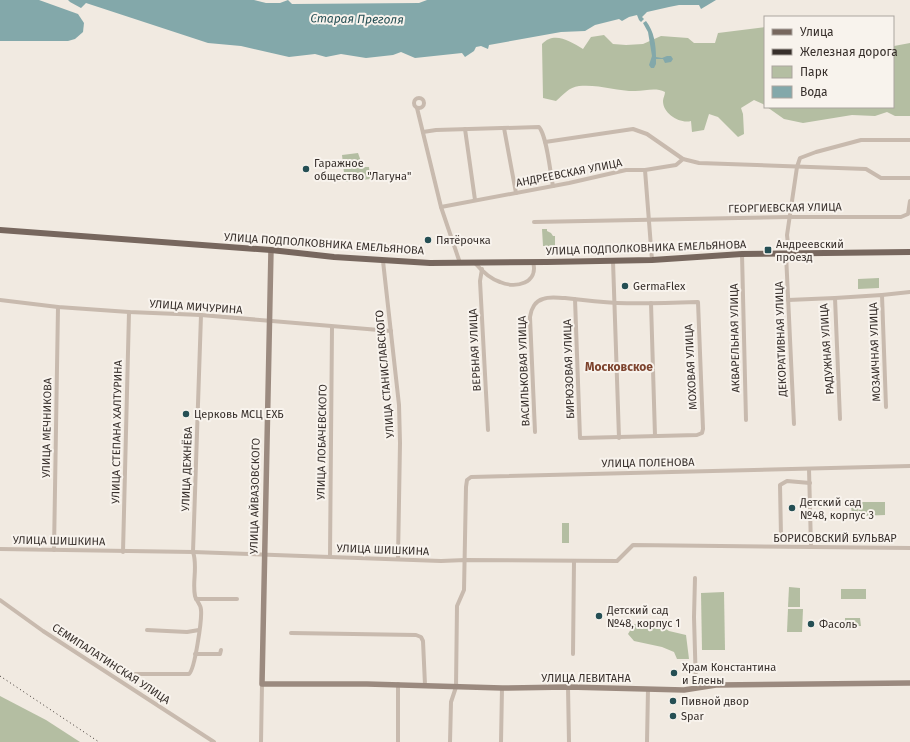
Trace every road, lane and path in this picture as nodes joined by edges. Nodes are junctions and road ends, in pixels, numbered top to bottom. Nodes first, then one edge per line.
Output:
1 (417, 108) dead end
2 (504, 128) junction
3 (465, 129) junction
4 (423, 132) junction
5 (910, 140) edge
6 (545, 142) junction
7 (683, 159) junction
8 (797, 167) junction
9 (645, 170) junction
10 (910, 178) edge
11 (553, 186) junction
12 (516, 193) junction
13 (475, 200) junction
14 (910, 201) edge
15 (441, 207) junction
16 (790, 217) junction
17 (649, 219) junction
18 (534, 222) dead end
19 (0, 230) edge
20 (271, 250) junction
21 (910, 252) edge
22 (742, 254) junction
23 (788, 254) junction
24 (383, 260) junction
25 (613, 260) junction
26 (652, 260) junction
27 (533, 262) junction
28 (460, 263) junction
29 (475, 263) junction
30 (482, 270) junction
31 (910, 292) edge
32 (882, 295) junction
33 (835, 298) junction
34 (575, 299) junction
35 (0, 300) edge
36 (788, 300) junction
37 (614, 303) junction
38 (651, 303) junction
39 (58, 307) junction
40 (129, 312) junction
41 (201, 315) junction
42 (269, 321) junction
43 (332, 327) junction
44 (391, 331) junction
45 (886, 407) dead end
46 (840, 419) dead end
47 (746, 420) dead end
48 (794, 424) dead end
49 (488, 430) dead end
50 (535, 432) dead end
51 (655, 436) junction
52 (580, 438) joint
53 (619, 438) junction
54 (910, 466) edge
55 (810, 469) junction
56 (810, 483) junction
57 (810, 535) junction
58 (759, 547) joint
59 (811, 547) junction
60 (910, 548) edge
61 (0, 549) edge
62 (54, 550) junction
63 (123, 552) junction
64 (193, 552) junction
65 (264, 555) junction
66 (330, 556) junction
67 (398, 559) junction
68 (465, 560) junction
69 (574, 561) junction
70 (695, 578) dead end
71 (196, 599) junction
72 (237, 599) dead end
73 (0, 600) edge
74 (147, 630) dead end
75 (199, 630) junction
76 (291, 633) dead end
77 (222, 650) dead end
78 (195, 654) junction
79 (573, 654) dead end
80 (132, 674) dead end
81 (262, 684) junction
82 (398, 684) junction
83 (910, 684) edge
84 (425, 685) junction
85 (456, 687) junction
86 (568, 687) junction
87 (502, 688) junction
88 (696, 688) junction
89 (648, 689) junction
90 (214, 742) edge
91 (261, 742) edge
92 (398, 742) edge
93 (450, 742) edge
94 (502, 742) edge
95 (569, 742) edge
96 (647, 742) edge

1 - 4 street
2 - 3 street
2 - 6 street
2 - 12 street
3 - 4 street
3 - 13 street
4 - 15 street
5 - 8 street
6 - 7 street
6 - 11 street
7 - 8 street
7 - 9 street, АНДРЕЕВСКАЯ УЛИЦА
8 - 10 street
8 - 16 street, ДЕКОРАТИВНАЯ УЛИЦА
9 - 11 street, АНДРЕЕВСКАЯ УЛИЦА
9 - 17 street
11 - 12 street, АНДРЕЕВСКАЯ УЛИЦА
12 - 13 street, АНДРЕЕВСКАЯ УЛИЦА
13 - 15 street, АНДРЕЕВСКАЯ УЛИЦА
14 - 16 street, ГЕОРГИЕВСКАЯ УЛИЦА
15 - 28 street
16 - 17 street, ГЕОРГИЕВСКАЯ УЛИЦА
16 - 23 street, ДЕКОРАТИВНАЯ УЛИЦА
17 - 18 street, ГЕОРГИЕВСКАЯ УЛИЦА
17 - 26 street
19 - 20 main road, УЛИЦА ПОДПОЛКОВНИКА ЕМЕЛЬЯНОВА
20 - 24 main road, УЛИЦА ПОДПОЛКОВНИКА ЕМЕЛЬЯНОВА
20 - 42 street, УЛИЦА АЙВАЗОВСКОГО
21 - 23 main road, УЛИЦА ПОДПОЛКОВНИКА ЕМЕЛЬЯНОВА
22 - 23 main road, УЛИЦА ПОДПОЛКОВНИКА ЕМЕЛЬЯНОВА
22 - 26 main road, УЛИЦА ПОДПОЛКОВНИКА ЕМЕЛЬЯНОВА
22 - 47 street, АКВАРЕЛЬНАЯ УЛИЦА
23 - 36 street, ДЕКОРАТИВНАЯ УЛИЦА
24 - 28 main road, УЛИЦА ПОДПОЛКОВНИКА ЕМЕЛЬЯНОВА
24 - 44 street, УЛИЦА СТАНИСЛАВСКОГО
25 - 26 main road, УЛИЦА ПОДПОЛКОВНИКА ЕМЕЛЬЯНОВА
25 - 27 main road, УЛИЦА ПОДПОЛКОВНИКА ЕМЕЛЬЯНОВА
25 - 37 street
27 - 29 main road, УЛИЦА ПОДПОЛКОВНИКА ЕМЕЛЬЯНОВА
27 - 30 street
28 - 29 main road, УЛИЦА ПОДПОЛКОВНИКА ЕМЕЛЬЯНОВА
29 - 30 street
30 - 49 street, ВЕРБНАЯ УЛИЦА
31 - 32 street
32 - 33 street, МОЗАИЧНАЯ УЛИЦА
32 - 45 street, МОЗАИЧНАЯ УЛИЦА
33 - 36 street, РАДУЖНАЯ УЛИЦА
33 - 46 street, РАДУЖНАЯ УЛИЦА
34 - 37 street, МОХОВАЯ УЛИЦА
34 - 50 street, ВАСИЛЬКОВАЯ УЛИЦА
34 - 52 street, БИРЮЗОВАЯ УЛИЦА
35 - 39 street, УЛИЦА МИЧУРИНА
36 - 48 street, ДЕКОРАТИВНАЯ УЛИЦА
37 - 38 street, МОХОВАЯ УЛИЦА
37 - 53 street
38 - 51 street
38 - 51 street, МОХОВАЯ УЛИЦА
39 - 40 street, УЛИЦА МИЧУРИНА
39 - 62 street, УЛИЦА МЕЧНИКОВА
40 - 41 street, УЛИЦА МИЧУРИНА
40 - 63 street, УЛИЦА СТЕПАНА ХАЛТУРИНА
41 - 42 street, УЛИЦА МИЧУРИНА
41 - 64 street, УЛИЦА ДЕЖНЁВА
42 - 43 street, УЛИЦА МИЧУРИНА
42 - 65 street, УЛИЦА АЙВАЗОВСКОГО
43 - 44 street, УЛИЦА МИЧУРИНА
43 - 66 street, УЛИЦА ЛОБАЧЕВСКОГО
44 - 67 street, УЛИЦА СТАНИСЛАВСКОГО
51 - 53 street, МОХОВАЯ УЛИЦА
52 - 53 street, МОХОВАЯ УЛИЦА
54 - 55 street, УЛИЦА ПОЛЕНОВА
55 - 56 street
55 - 68 street, УЛИЦА ПОЛЕНОВА
56 - 57 street
56 - 57 street
57 - 59 street
58 - 59 street, БОРИСОВСКИЙ БУЛЬВАР
58 - 69 street, УЛИЦА ШИШКИНА
59 - 60 street, БОРИСОВСКИЙ БУЛЬВАР
61 - 62 street, УЛИЦА ШИШКИНА
62 - 63 street, УЛИЦА ШИШКИНА
63 - 64 street, УЛИЦА ШИШКИНА
64 - 65 street, УЛИЦА ШИШКИНА
64 - 71 street, УЛИЦА ДЕЖНЁВА
65 - 66 street, УЛИЦА ШИШКИНА
65 - 81 street, УЛИЦА АЙВАЗОВСКОГО
66 - 67 street, УЛИЦА ШИШКИНА
67 - 68 street, УЛИЦА ШИШКИНА
68 - 69 street, УЛИЦА ШИШКИНА
68 - 85 street, УЛИЦА ПОЛЕНОВА
69 - 79 street
70 - 88 street
71 - 72 street
71 - 75 street, УЛИЦА ДЕЖНЁВА
73 - 90 street, СЕМИПАЛАТИНСКАЯ УЛИЦА
74 - 75 street
75 - 78 street, УЛИЦА ДЕЖНЁВА
76 - 84 street
77 - 78 street
78 - 80 street, УЛИЦА ДЕЖНЁВА
81 - 82 street, УЛИЦА ЛЕВИТАНА
81 - 91 street, УЛИЦА АЙВАЗОВСКОГО
82 - 84 street, УЛИЦА ЛЕВИТАНА
82 - 92 street
83 - 88 street, УЛИЦА ЛЕВИТАНА
84 - 85 street, УЛИЦА ЛЕВИТАНА
85 - 87 street, УЛИЦА ЛЕВИТАНА
85 - 93 street, УЛИЦА ПОЛЕНОВА
86 - 87 street, УЛИЦА ЛЕВИТАНА
86 - 89 street, УЛИЦА ЛЕВИТАНА
86 - 95 street
87 - 94 street
88 - 89 street, УЛИЦА ЛЕВИТАНА
89 - 96 street

